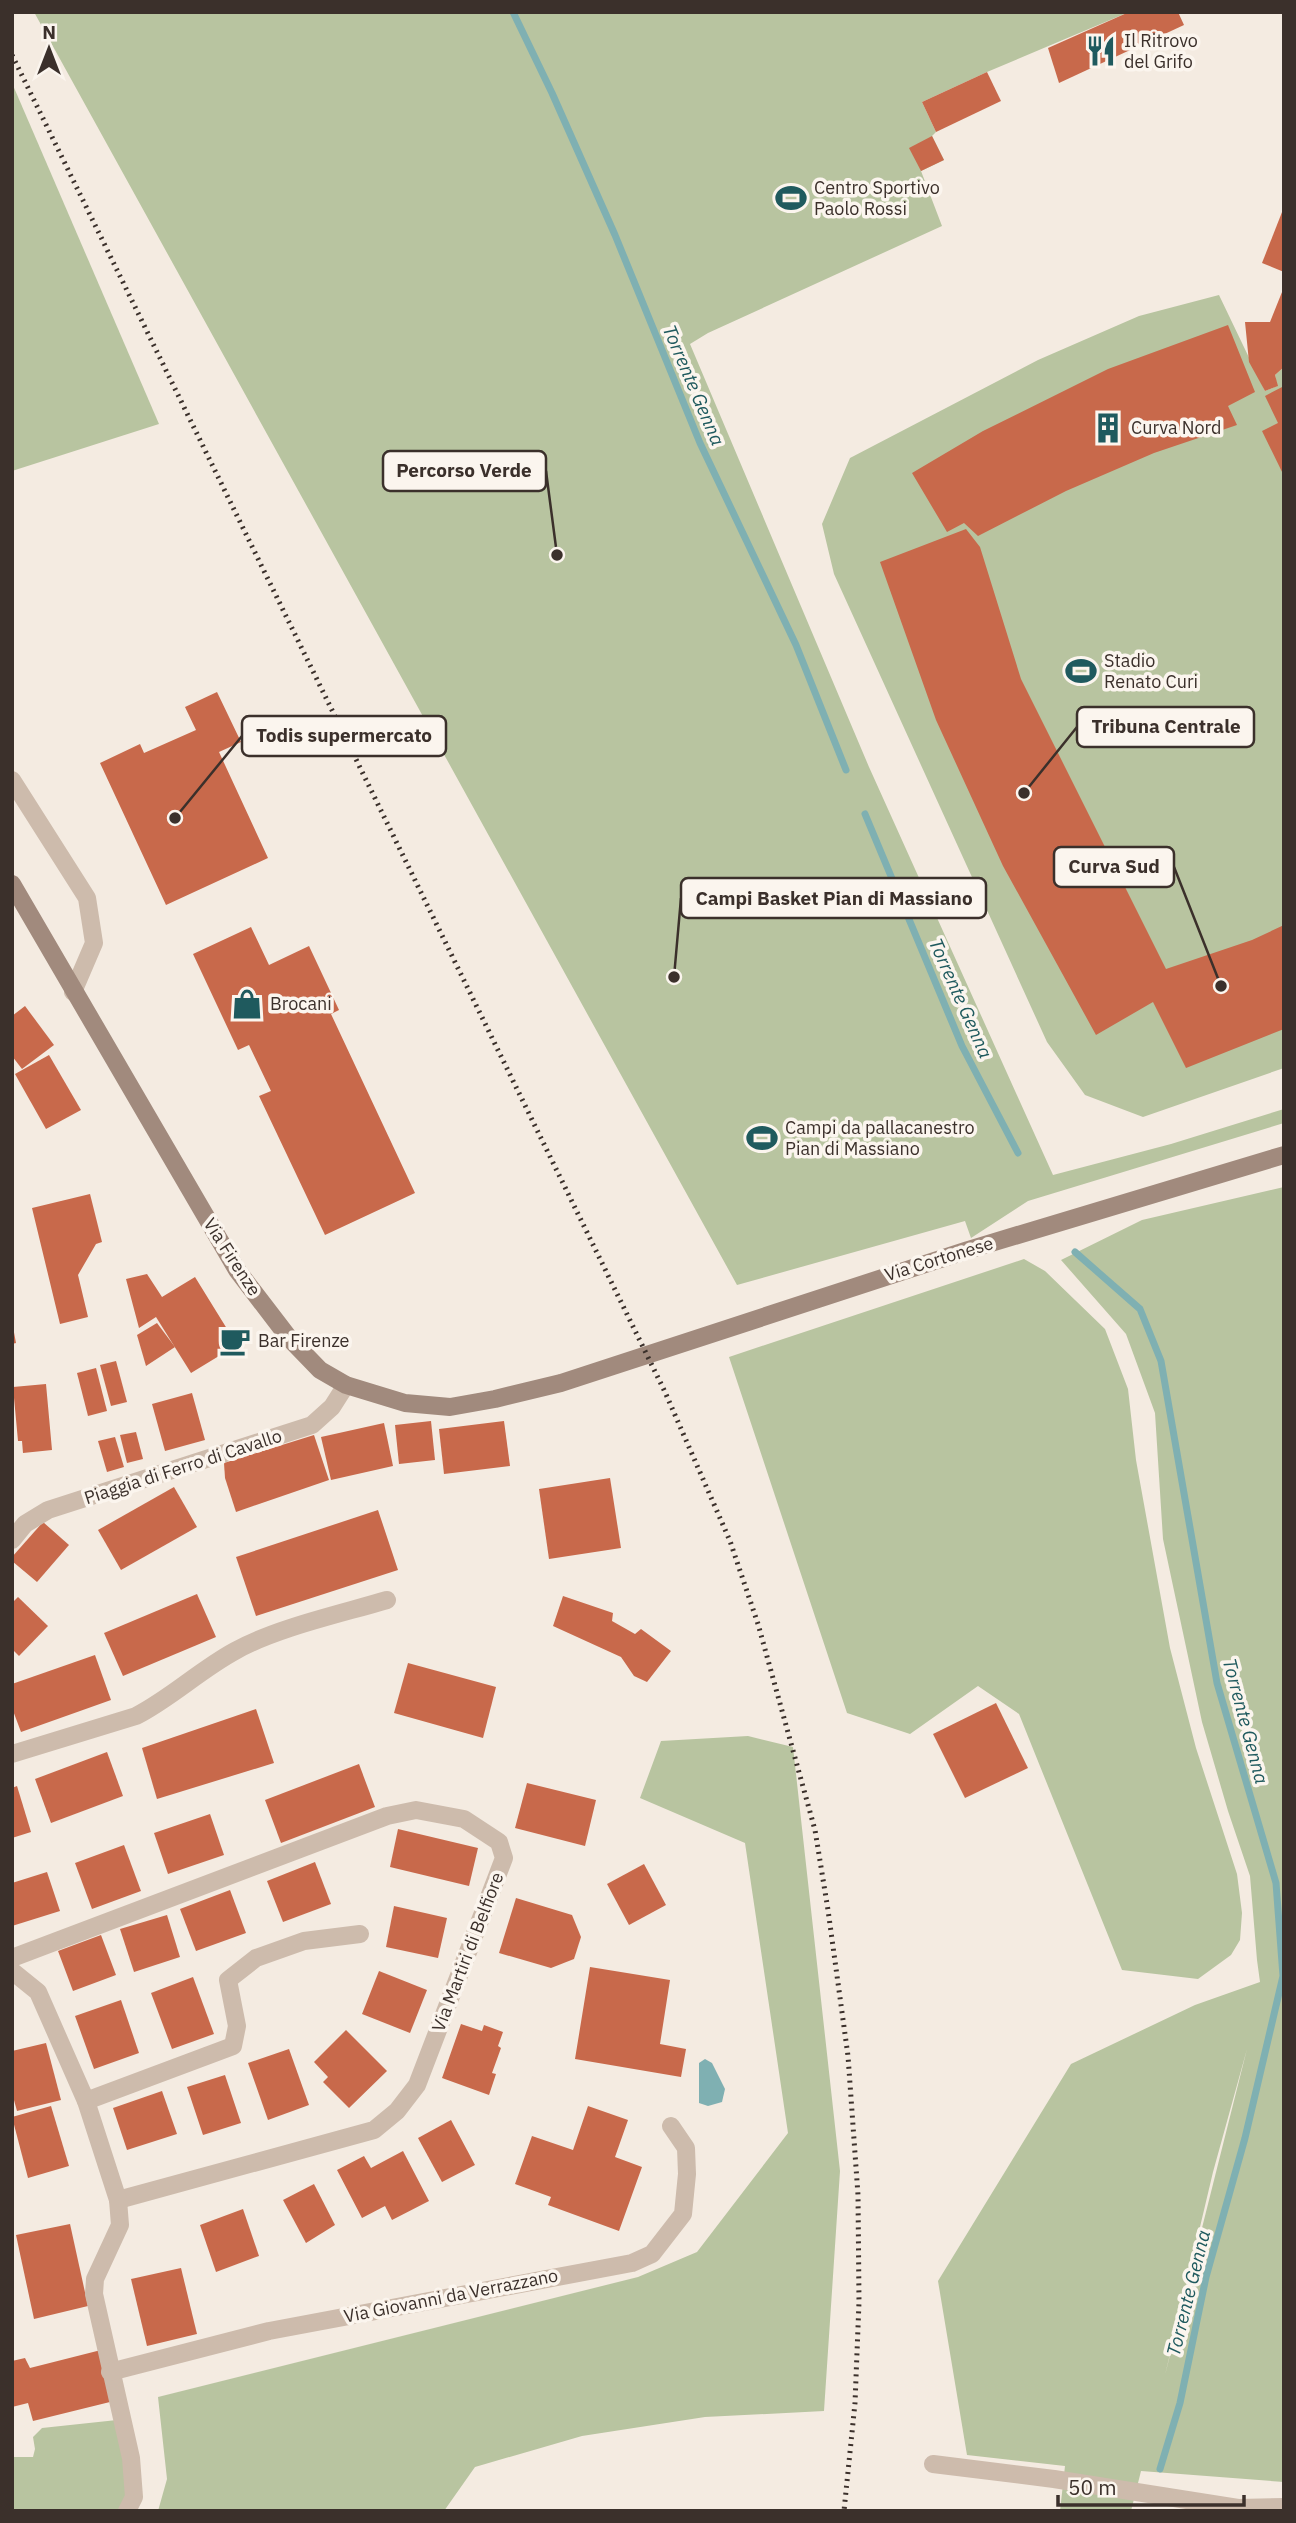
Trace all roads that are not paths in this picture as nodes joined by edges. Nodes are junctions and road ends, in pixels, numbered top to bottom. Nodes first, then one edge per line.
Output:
1 (12, 780) edge
2 (12, 884) edge
3 (73, 992) junction
4 (1284, 1155) edge
5 (597, 1371) joint
6 (346, 1385) junction
7 (12, 1540) edge
8 (387, 1600) dead end
9 (12, 1754) edge
10 (360, 1934) dead end
11 (12, 1958) edge
12 (12, 1971) edge
13 (86, 2101) junction
14 (671, 2126) dead end
15 (118, 2200) junction
16 (110, 2372) junction
17 (933, 2464) dead end
18 (1284, 2507) edge
19 (127, 2511) edge

1 - 3 street
2 - 3 main road, Via Firenze
3 - 6 main road, Via Firenze
4 - 5 main road, Via Cortonese
5 - 6 main road, Via Firenze
6 - 7 street, Piaggia di Ferro di Cavallo
8 - 9 street
10 - 13 street
11 - 15 street, Via Martiri di Belfiore
12 - 13 street
13 - 15 street
14 - 16 street, Via Giovanni da Verrazzano
15 - 16 street
16 - 19 street
17 - 18 street

